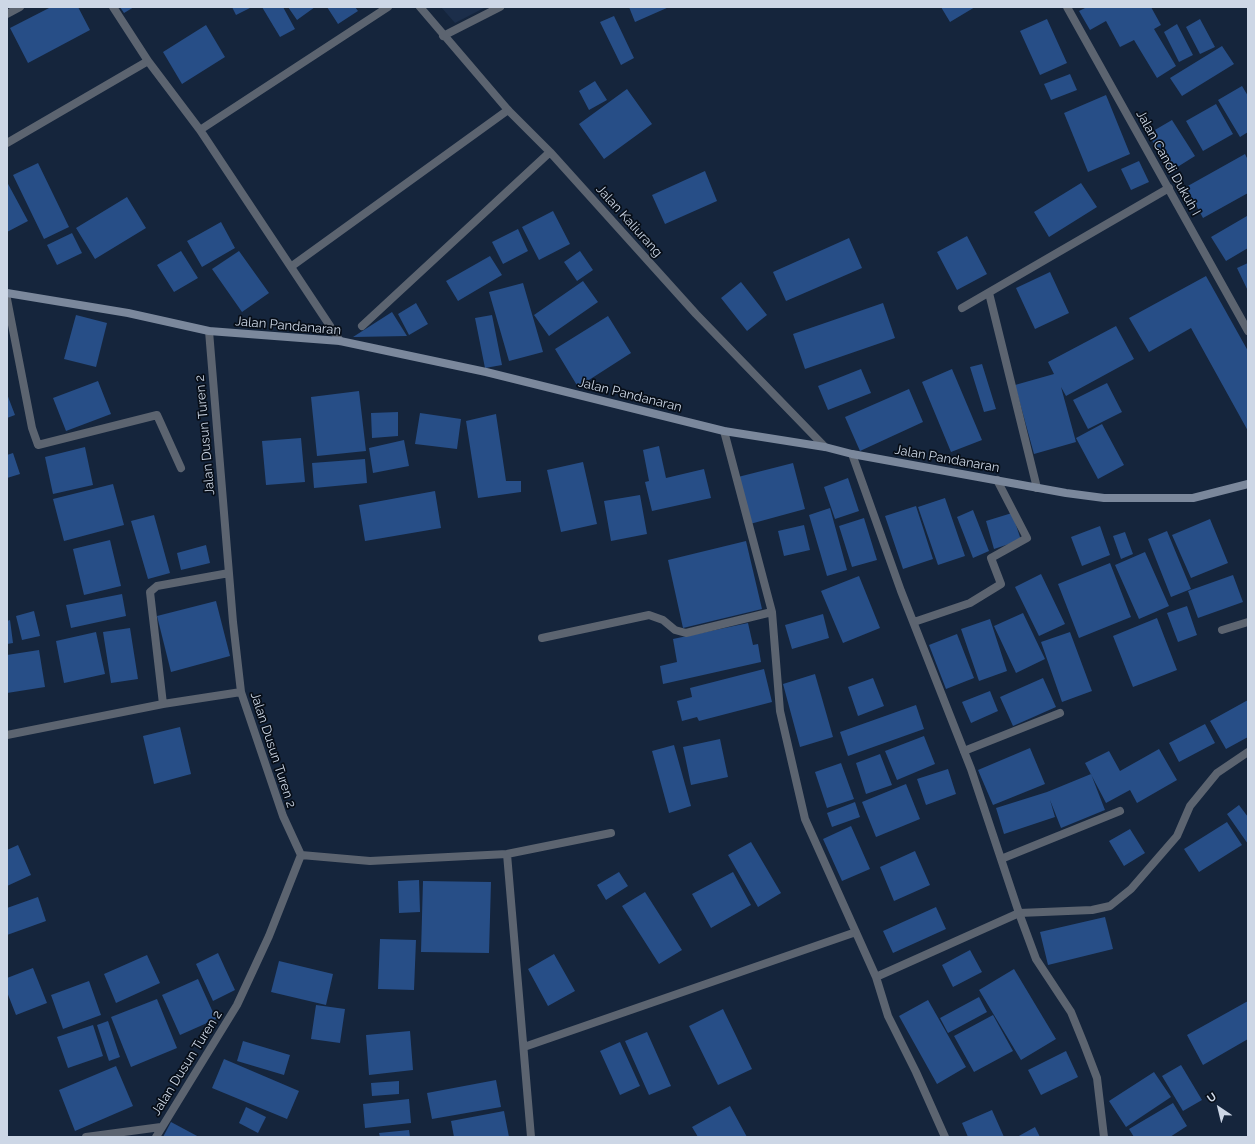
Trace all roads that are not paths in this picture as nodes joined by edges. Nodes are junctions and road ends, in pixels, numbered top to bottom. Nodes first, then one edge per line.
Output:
1 (20, 7) edge
2 (114, 7) edge
3 (388, 7) edge
4 (420, 7) edge
5 (500, 7) edge
6 (1066, 7) edge
7 (7, 14) edge
8 (443, 36) junction
9 (148, 61) junction
10 (508, 110) junction
11 (200, 130) junction
12 (7, 144) edge
13 (550, 152) junction
14 (1169, 188) junction
15 (292, 266) junction
16 (989, 292) junction
17 (7, 293) edge
18 (7, 299) edge
19 (962, 308) dead end
20 (362, 326) dead end
21 (1248, 330) edge
22 (209, 331) junction
23 (340, 341) junction
24 (724, 431) junction
25 (825, 447) junction
26 (852, 454) junction
27 (181, 468) dead end
28 (997, 480) junction
29 (1248, 484) edge
30 (1037, 488) junction
31 (229, 573) junction
32 (772, 612) junction
33 (914, 622) junction
34 (1248, 622) edge
35 (1222, 630) dead end
36 (542, 638) dead end
37 (241, 692) junction
38 (163, 704) junction
39 (1060, 713) dead end
40 (7, 735) edge
41 (964, 751) junction
42 (1248, 752) edge
43 (1120, 811) dead end
44 (610, 833) dead end
45 (507, 854) junction
46 (301, 855) junction
47 (1001, 859) junction
48 (1018, 913) junction
49 (856, 932) junction
50 (876, 977) junction
51 (524, 1047) junction
52 (161, 1127) junction
53 (86, 1137) edge
54 (156, 1137) edge
55 (531, 1137) edge
56 (945, 1137) edge
57 (1104, 1137) edge

1 - 7 street
2 - 9 street
3 - 11 street
4 - 8 street, Jalan Kaliurang
5 - 8 street
6 - 14 street, Jalan Candi Dukuh I
8 - 10 street, Jalan Kaliurang
9 - 11 street
9 - 12 street
10 - 13 street, Jalan Kaliurang
10 - 15 street
11 - 15 street
13 - 20 street
13 - 25 street, Jalan Kaliurang
14 - 16 street
14 - 21 street, Jalan Candi Dukuh I
15 - 23 street
16 - 19 street
16 - 30 street
17 - 22 main road, Jalan Pandanaran
18 - 27 street
22 - 23 main road, Jalan Pandanaran
22 - 31 street, Jalan Dusun Turen 2
23 - 24 main road, Jalan Pandanaran
24 - 25 main road, Jalan Pandanaran
24 - 32 street
25 - 26 main road, Jalan Pandanaran
26 - 28 main road, Jalan Pandanaran
26 - 33 street
28 - 30 main road, Jalan Pandanaran
28 - 33 street
29 - 30 main road, Jalan Pandanaran
31 - 37 street, Jalan Dusun Turen 2
31 - 38 street
32 - 36 street
32 - 49 street
33 - 41 street
34 - 35 street
37 - 38 street
37 - 46 street, Jalan Dusun Turen 2
38 - 40 street
39 - 41 street
41 - 47 street
42 - 48 street
43 - 47 street
44 - 45 street
45 - 46 street
45 - 51 street
46 - 52 street, Jalan Dusun Turen 2
47 - 48 street
48 - 50 street
48 - 57 street
49 - 50 street
49 - 51 street
50 - 56 street
51 - 55 street
52 - 53 street
52 - 54 street, Jalan Dusun Turen 2

